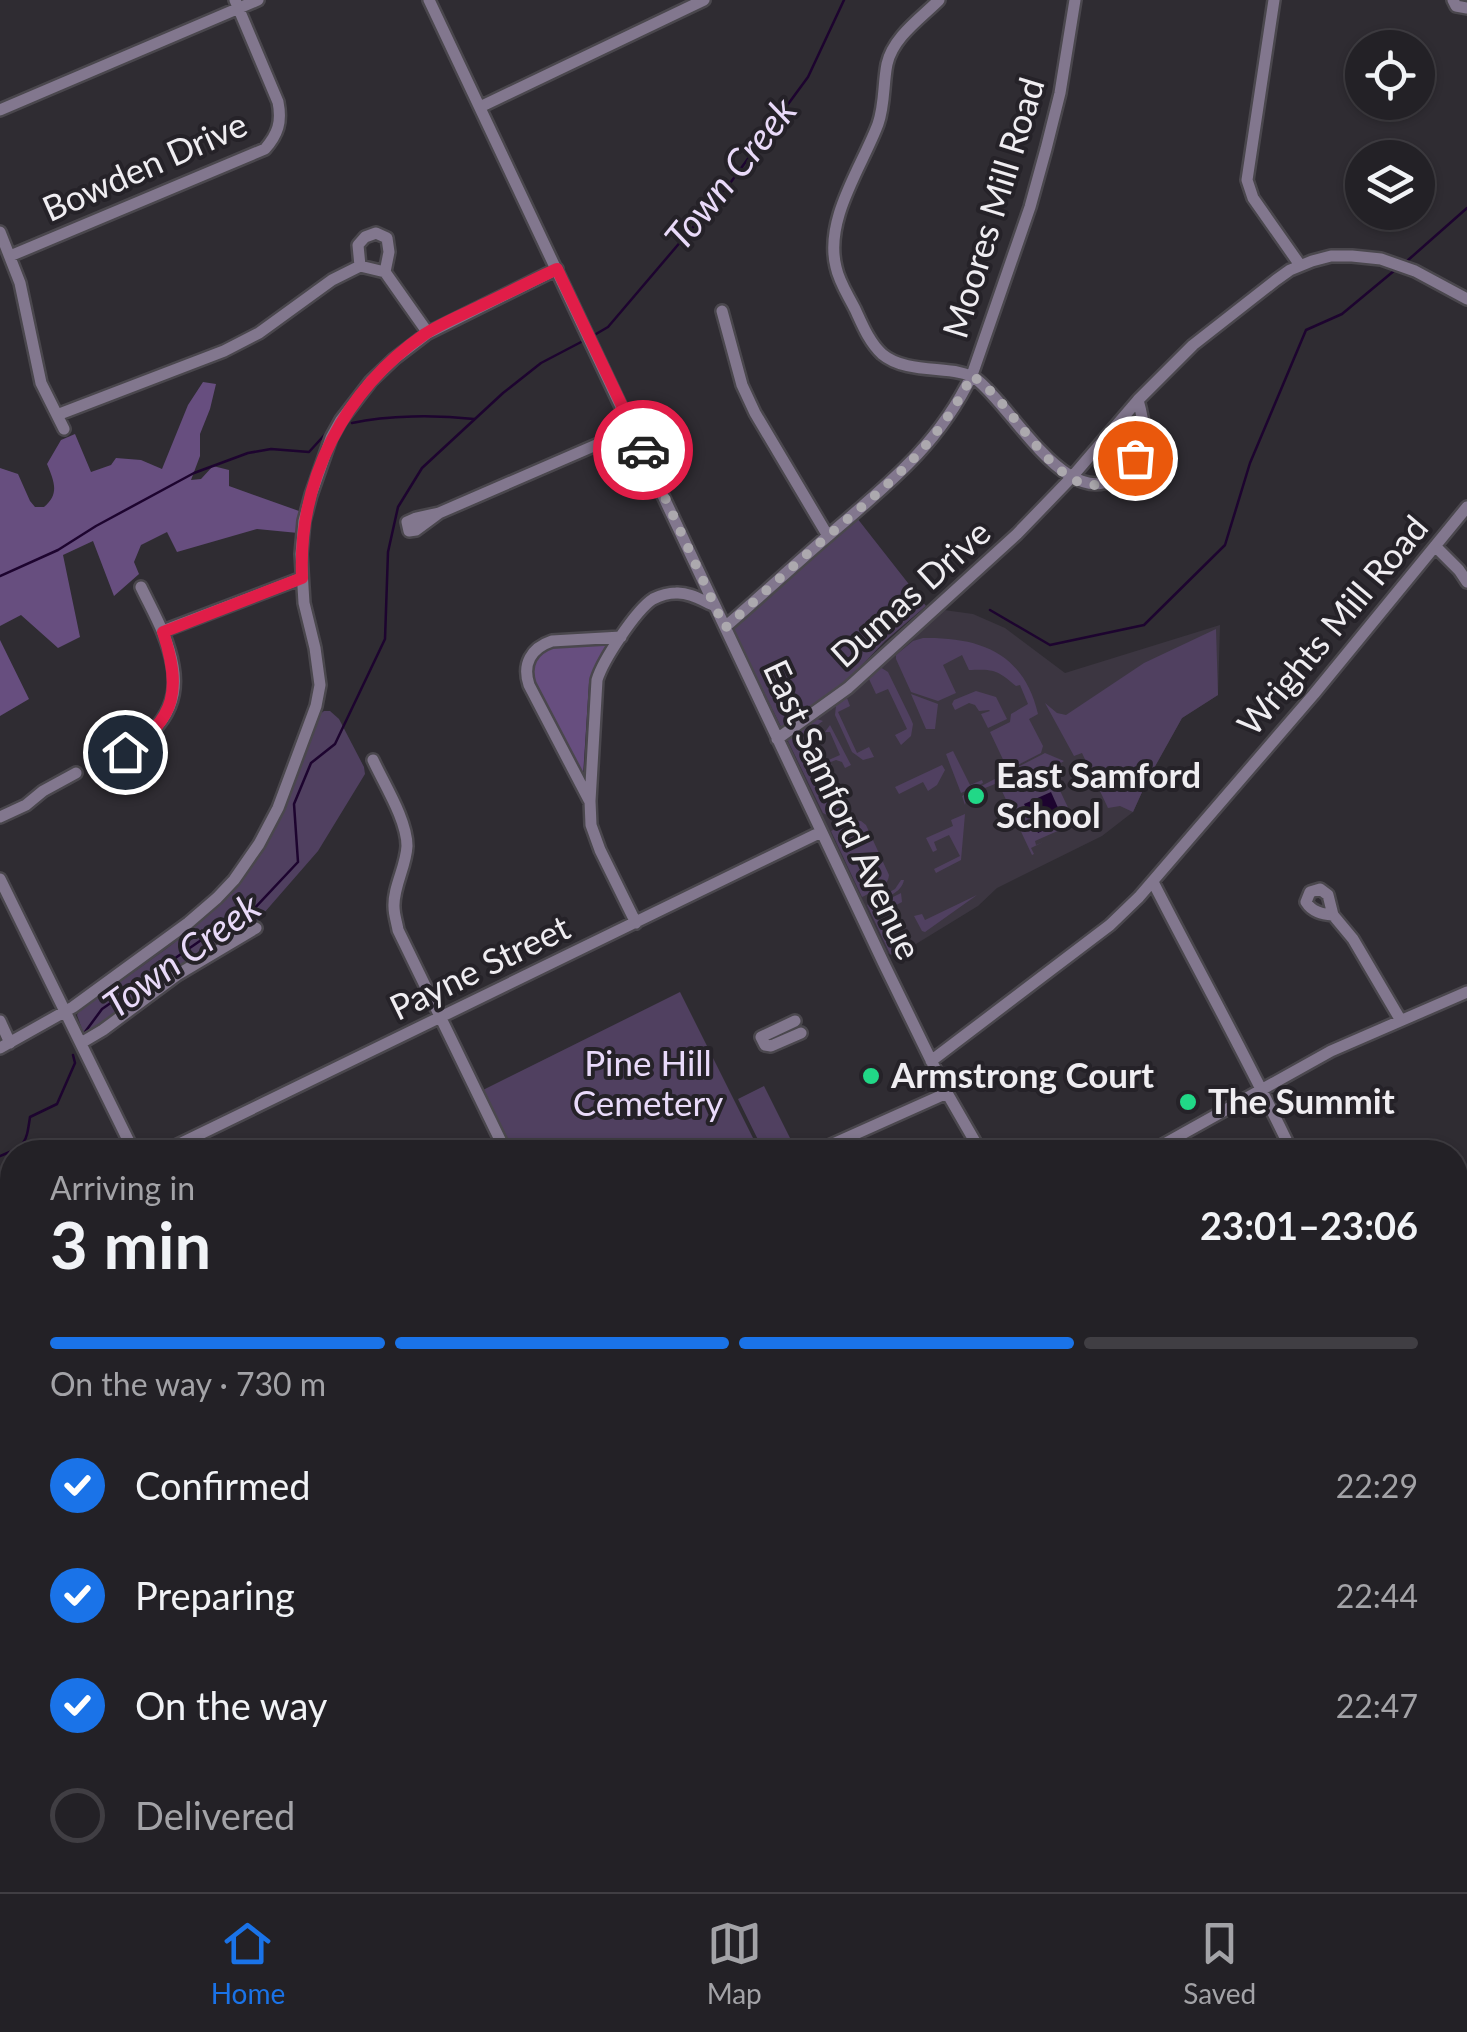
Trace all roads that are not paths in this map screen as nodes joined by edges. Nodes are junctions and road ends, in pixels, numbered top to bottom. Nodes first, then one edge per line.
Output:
1 (258, 0) edge
2 (429, 0) edge
3 (704, 0) edge
4 (939, 0) edge
5 (1075, 0) edge
6 (1274, 0) edge
7 (1453, 0) edge
8 (237, 4) edge
9 (1467, 8) edge
10 (480, 107) junction
11 (0, 110) edge
12 (0, 232) edge
13 (10, 256) junction
14 (1300, 265) junction
15 (360, 266) junction
16 (557, 269) junction
17 (385, 272) junction
18 (1467, 298) edge
19 (722, 310) dead end
20 (428, 333) junction
21 (972, 375) junction
22 (1138, 400) junction
23 (56, 415) junction
24 (64, 429) dead end
25 (633, 429) junction
26 (1071, 478) junction
27 (1467, 506) edge
28 (439, 513) dead end
29 (828, 536) junction
30 (1435, 546) junction
31 (302, 578) junction
32 (1467, 582) edge
33 (141, 586) dead end
34 (715, 606) junction
35 (725, 628) junction
36 (163, 632) junction
37 (621, 638) junction
38 (777, 738) junction
39 (372, 760) dead end
40 (93, 764) dead end
41 (76, 774) dead end
42 (590, 802) junction
43 (0, 817) edge
44 (821, 832) junction
45 (0, 880) edge
46 (1152, 882) junction
47 (1333, 915) dead end
48 (636, 923) junction
49 (256, 928) dead end
50 (1467, 992) edge
51 (65, 1012) junction
52 (442, 1018) junction
53 (1400, 1019) junction
54 (0, 1021) edge
55 (82, 1043) junction
56 (5, 1045) edge
57 (931, 1061) junction
58 (1263, 1090) junction
59 (948, 1093) junction
60 (128, 1140) edge
61 (188, 1140) edge
62 (500, 1140) edge
63 (843, 1140) edge
64 (974, 1140) edge
65 (1172, 1140) edge
66 (1286, 1140) edge

1 - 8 street
2 - 10 street, East Samford Avenue
3 - 10 street
4 - 21 street
5 - 21 street, Moores Mill Road
6 - 14 street
7 - 9 street
8 - 11 street
8 - 13 street, Bowden Drive
10 - 16 street, East Samford Avenue
12 - 13 street
13 - 23 street
14 - 18 street, Dumas Drive
14 - 22 street, Dumas Drive
15 - 17 street
15 - 17 street
15 - 23 street
16 - 20 street
16 - 25 street, East Samford Avenue
17 - 20 street
19 - 29 street
20 - 31 street
21 - 26 street
21 - 29 street, Moores Mill Road
22 - 26 street, Dumas Drive
22 - 26 street
23 - 24 street
25 - 28 street
25 - 34 street, East Samford Avenue
26 - 38 street, Dumas Drive
27 - 30 street, Wrights Mill Road
29 - 35 street, Moores Mill Road
30 - 32 street
30 - 46 street, Wrights Mill Road
31 - 36 street
31 - 51 street
33 - 36 street
34 - 35 street, East Samford Avenue
34 - 37 street
35 - 38 street, East Samford Avenue
36 - 40 street
37 - 42 street
37 - 42 street
38 - 44 street, East Samford Avenue
39 - 52 street
41 - 43 street
42 - 48 street
44 - 48 street, Payne Street
44 - 57 street, East Samford Avenue
45 - 51 street
46 - 57 street, Wrights Mill Road
46 - 58 street
47 - 53 street
48 - 52 street, Payne Street
49 - 55 street
50 - 53 street
51 - 55 street
51 - 56 street
52 - 61 street, Payne Street
52 - 62 street
53 - 58 street
54 - 56 street
55 - 60 street
57 - 59 street, East Samford Avenue
58 - 65 street
58 - 66 street
59 - 63 street
59 - 64 street, East Samford Avenue

